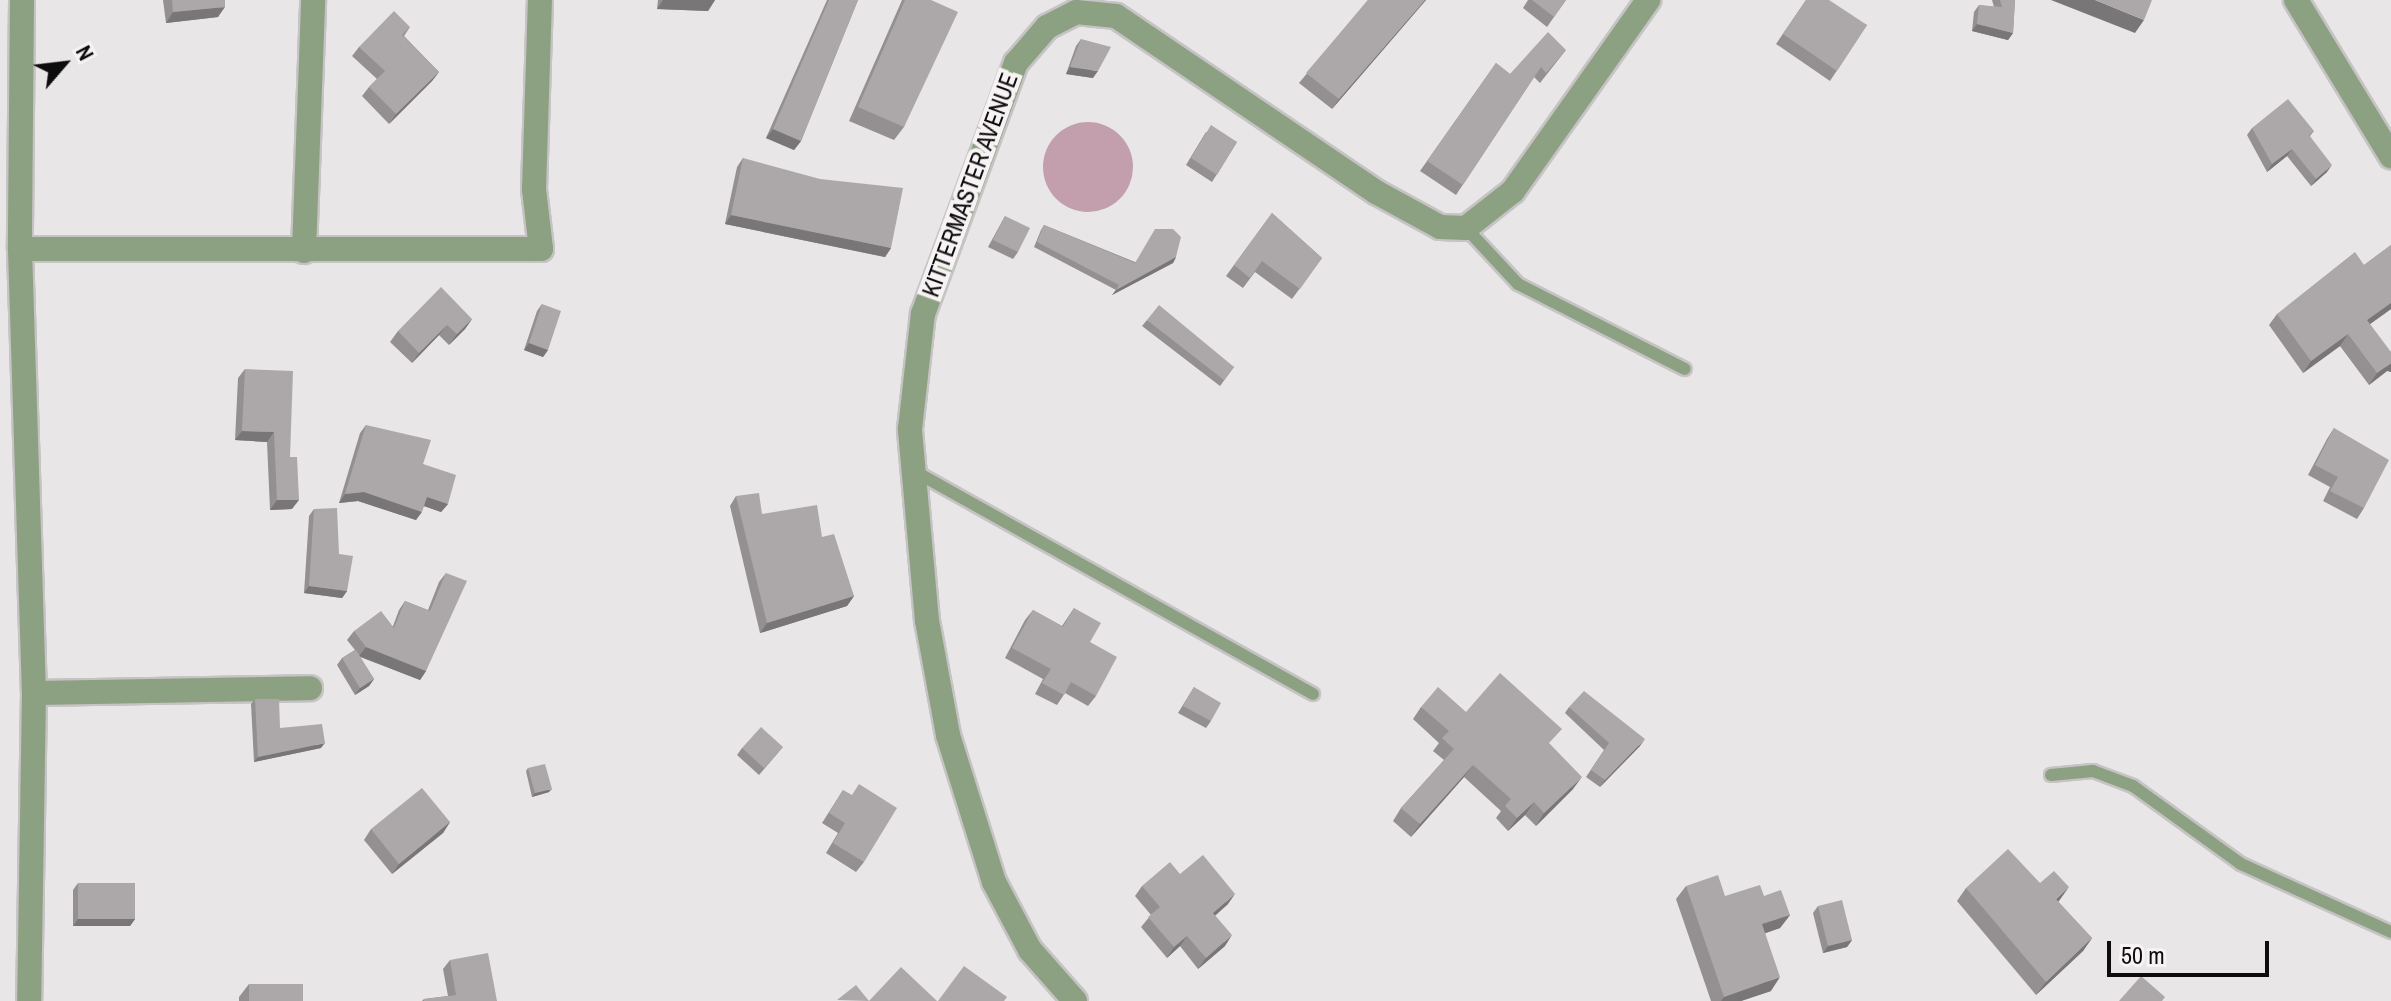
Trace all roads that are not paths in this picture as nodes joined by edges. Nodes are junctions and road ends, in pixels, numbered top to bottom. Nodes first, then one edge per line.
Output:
1 (22, 0) edge
2 (313, 0) edge
3 (540, 0) edge
4 (1648, 0) edge
5 (2296, 0) edge
6 (2391, 156) edge
7 (1466, 228) junction
8 (20, 249) junction
9 (304, 251) junction
10 (1685, 369) dead end
11 (914, 471) junction
12 (310, 688) dead end
13 (34, 693) junction
14 (1313, 694) dead end
15 (2051, 775) dead end
16 (2391, 932) edge
17 (29, 1001) edge
18 (1075, 1001) edge

1 - 8 street
2 - 9 street
3 - 9 street
4 - 7 street
5 - 6 street
7 - 10 lane
7 - 11 street, KITTERMASTER AVENUE
8 - 9 street
8 - 13 street
11 - 14 lane
11 - 18 street, KITTERMASTER AVENUE
12 - 13 street
13 - 17 street
15 - 16 lane

